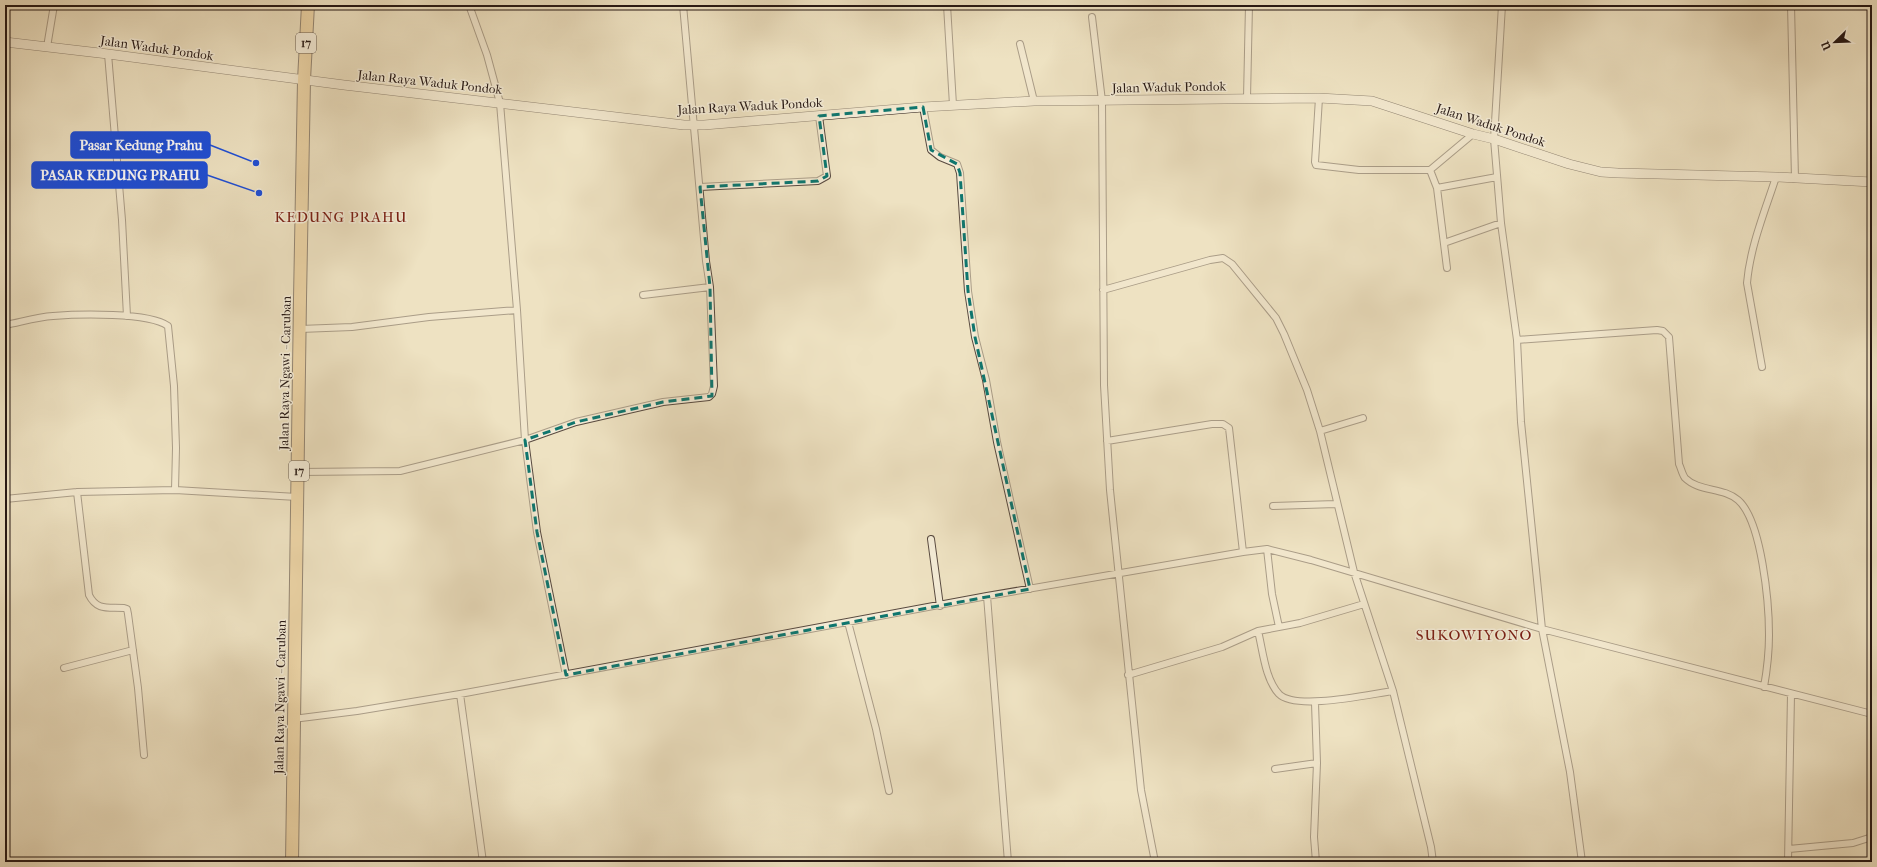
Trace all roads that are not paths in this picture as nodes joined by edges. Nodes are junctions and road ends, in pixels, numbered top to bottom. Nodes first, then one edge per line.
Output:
1 (54, 5) edge
2 (308, 5) edge
3 (468, 5) edge
4 (683, 5) edge
5 (947, 5) edge
6 (1250, 5) edge
7 (1502, 5) edge
8 (1792, 5) edge
9 (1092, 17) dead end
10 (5, 42) edge
11 (1020, 44) dead end
12 (47, 47) junction
13 (108, 54) junction
14 (304, 80) junction
15 (1247, 98) junction
16 (1319, 98) junction
17 (1034, 101) junction
18 (1102, 101) junction
19 (500, 103) junction
20 (953, 105) junction
21 (923, 107) junction
22 (819, 116) junction
23 (694, 125) junction
24 (1473, 134) junction
25 (1494, 139) junction
26 (1430, 170) junction
27 (1497, 176) junction
28 (1776, 177) junction
29 (1795, 179) junction
30 (1872, 182) edge
31 (700, 187) junction
32 (1436, 188) junction
33 (1501, 223) junction
34 (1444, 243) junction
35 (1447, 268) dead end
36 (710, 287) junction
37 (1103, 290) junction
38 (643, 295) dead end
39 (517, 310) junction
40 (127, 316) junction
41 (5, 325) edge
42 (300, 329) junction
43 (1517, 340) junction
44 (1762, 367) dead end
45 (1363, 418) dead end
46 (1320, 431) junction
47 (525, 440) junction
48 (1107, 441) junction
49 (299, 472) junction
50 (175, 490) junction
51 (77, 492) junction
52 (297, 497) junction
53 (5, 499) edge
54 (1336, 504) junction
55 (1273, 506) dead end
56 (931, 539) dead end
57 (1267, 549) junction
58 (1243, 552) junction
59 (1354, 572) junction
60 (1119, 573) junction
61 (1030, 589) junction
62 (987, 596) junction
63 (1364, 604) junction
64 (940, 606) junction
65 (848, 622) junction
66 (1279, 627) junction
67 (1542, 628) junction
68 (1258, 631) junction
69 (133, 650) junction
70 (64, 668) dead end
71 (566, 675) junction
72 (1128, 676) junction
73 (1764, 687) junction
74 (1393, 691) junction
75 (460, 694) junction
76 (1791, 694) junction
77 (1315, 702) junction
78 (1872, 714) edge
79 (293, 719) junction
80 (144, 755) dead end
81 (1317, 763) junction
82 (1275, 769) dead end
83 (889, 791) dead end
84 (1872, 837) edge
85 (1789, 849) junction
86 (292, 862) edge
87 (483, 862) edge
88 (1008, 862) edge
89 (1155, 862) edge
90 (1316, 862) edge
91 (1433, 862) edge
92 (1582, 862) edge
93 (1788, 862) edge

1 - 12 street
2 - 14 highway, Jalan Raya Ngawi - Caruban / 17
3 - 19 street
4 - 23 street
5 - 20 street
6 - 15 street
7 - 25 street
8 - 29 street
9 - 18 street
10 - 12 street, Jalan Waduk Pondok
11 - 17 street
12 - 13 street, Jalan Waduk Pondok
13 - 14 street, Jalan Waduk Pondok
13 - 40 street
14 - 19 street, Jalan Raya Waduk Pondok
14 - 42 highway, Jalan Raya Ngawi - Caruban / 17
15 - 16 street, Jalan Waduk Pondok
15 - 18 street, Jalan Waduk Pondok
16 - 24 street, Jalan Waduk Pondok
16 - 26 street
17 - 18 street, Jalan Raya Waduk Pondok
17 - 20 street, Jalan Raya Waduk Pondok
18 - 37 street
19 - 23 street, Jalan Raya Waduk Pondok
19 - 39 street
20 - 21 street, Jalan Raya Waduk Pondok
21 - 22 street, Jalan Raya Waduk Pondok
21 - 61 street
22 - 23 street, Jalan Raya Waduk Pondok
22 - 31 street
23 - 31 street
24 - 25 street, Jalan Waduk Pondok
24 - 26 street
25 - 27 street
25 - 28 street, Jalan Waduk Pondok
26 - 32 street
27 - 32 street
27 - 33 street
28 - 29 street, Jalan Waduk Pondok
28 - 44 street
29 - 30 street, Jalan Waduk Pondok
31 - 36 street
32 - 34 street
33 - 34 street
33 - 43 street
34 - 35 street
36 - 38 street
36 - 47 street
37 - 46 street
37 - 48 street
39 - 42 street
39 - 47 street
40 - 41 street
40 - 50 street
42 - 49 highway, Jalan Raya Ngawi - Caruban / 17
43 - 67 street
43 - 73 street
45 - 46 street
46 - 54 street
47 - 49 street
47 - 71 street
48 - 58 street
48 - 60 street
49 - 52 highway, Jalan Raya Ngawi - Caruban / 17
50 - 51 street
50 - 52 street
51 - 53 street
51 - 69 street
52 - 79 highway, Jalan Raya Ngawi - Caruban / 17
54 - 55 street
54 - 59 street
56 - 64 street
57 - 58 street
57 - 59 street
57 - 66 street
58 - 60 street
59 - 63 street
59 - 67 street
60 - 61 street
60 - 72 street
61 - 62 street
62 - 64 street
62 - 88 street
63 - 66 street
63 - 74 street
64 - 65 street
65 - 71 street
65 - 83 street
66 - 68 street
67 - 73 street
67 - 92 street
68 - 72 street
68 - 77 street
69 - 70 street
69 - 80 street
71 - 75 street
72 - 89 street
73 - 76 street
74 - 77 street
74 - 91 street
75 - 79 street
75 - 87 street
76 - 78 street
76 - 85 street
77 - 81 street
79 - 86 highway, Jalan Raya Ngawi - Caruban / 17
81 - 82 street
81 - 90 street
84 - 85 street
85 - 93 street

